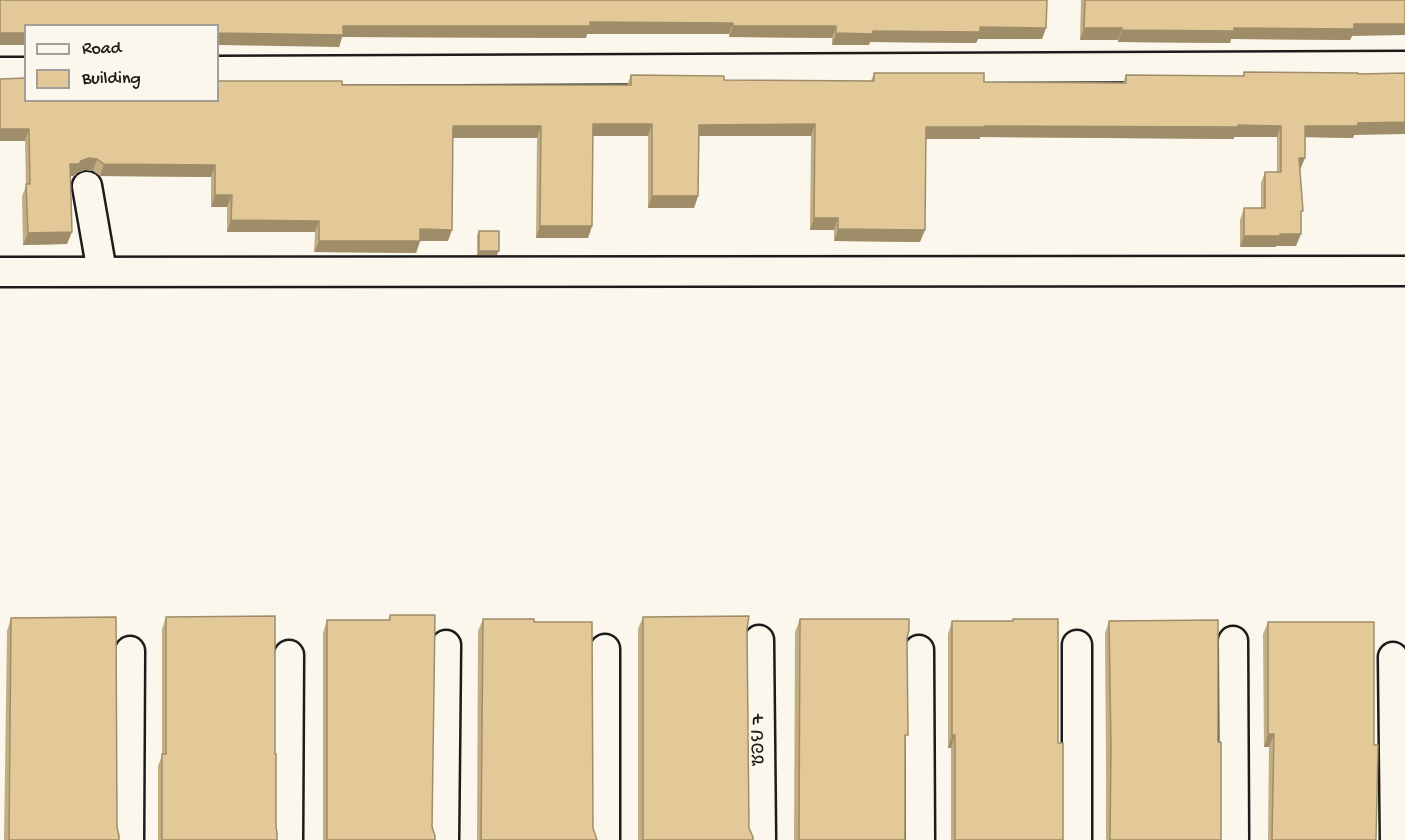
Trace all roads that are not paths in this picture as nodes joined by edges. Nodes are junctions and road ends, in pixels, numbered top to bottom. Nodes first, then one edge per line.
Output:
1 (1405, 66) edge
2 (219, 71) edge
3 (0, 72) edge
4 (24, 72) edge
5 (87, 186) dead end
6 (1405, 271) edge
7 (0, 272) edge
8 (102, 272) junction
9 (759, 640) dead end
10 (1233, 641) dead end
11 (446, 645) dead end
12 (1077, 645) dead end
13 (605, 649) dead end
14 (919, 650) dead end
15 (130, 651) dead end
16 (289, 655) dead end
17 (1393, 657) dead end
18 (129, 840) edge
19 (288, 840) edge
20 (444, 840) edge
21 (605, 840) edge
22 (761, 840) edge
23 (920, 840) edge
24 (1077, 840) edge
25 (1234, 840) edge
26 (1395, 840) edge

1 - 2 street
3 - 4 street
5 - 8 street
6 - 8 street
7 - 8 street
9 - 22 street, ซอย 7
10 - 25 street
11 - 20 street
12 - 24 street
13 - 21 street
14 - 23 street
15 - 18 street
16 - 19 street
17 - 26 street

